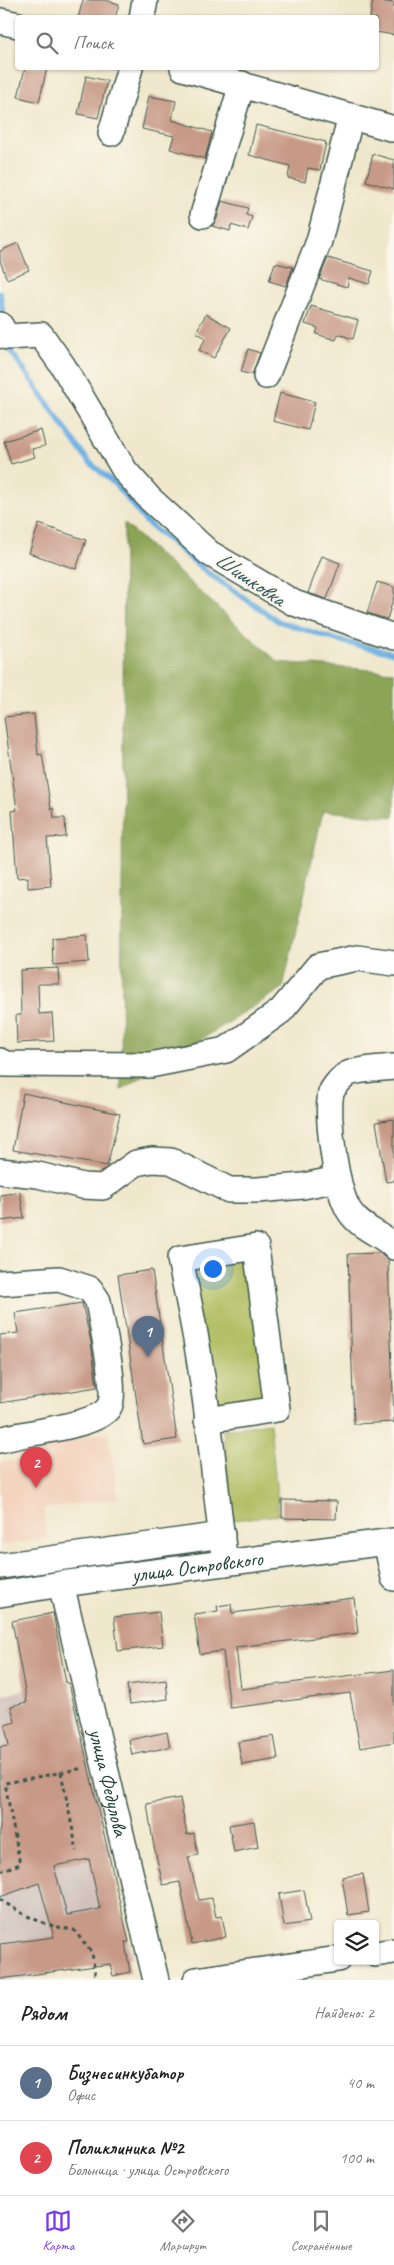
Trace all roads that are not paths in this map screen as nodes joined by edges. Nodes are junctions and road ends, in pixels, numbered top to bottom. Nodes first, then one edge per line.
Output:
1 (146, 0) edge
2 (143, 15) edge
3 (0, 21) edge
4 (15, 24) edge
5 (129, 70) edge
6 (190, 70) edge
7 (242, 84) junction
8 (352, 116) junction
9 (394, 129) edge
10 (111, 133) dead end
11 (203, 215) dead end
12 (4, 331) edge
13 (266, 376) dead end
14 (394, 637) edge
15 (394, 963) edge
16 (0, 1061) edge
17 (394, 1067) edge
18 (0, 1172) edge
19 (338, 1178) junction
20 (394, 1247) edge
21 (0, 1283) edge
22 (207, 1420) junction
23 (0, 1440) edge
24 (222, 1535) junction
25 (390, 1541) edge
26 (226, 1562) junction
27 (0, 1566) edge
28 (394, 1578) edge
29 (61, 1584) junction
30 (0, 1594) edge
31 (394, 1951) edge
32 (379, 1953) edge
33 (334, 1960) edge
34 (156, 1980) edge
35 (196, 1980) edge

1 - 2 street
3 - 4 street
5 - 10 street
6 - 7 street
7 - 8 street
7 - 11 street
8 - 9 street
8 - 13 street
12 - 14 street
15 - 16 street
17 - 19 street
18 - 19 street
19 - 20 street
21 - 23 street
22 - 22 street
22 - 24 street
24 - 26 street
24 - 27 street
25 - 26 street, улица Островского
25 - 28 street
26 - 29 street, улица Островского
29 - 30 street, улица Островского
29 - 34 street, улица Федулова
31 - 32 street
33 - 35 street

